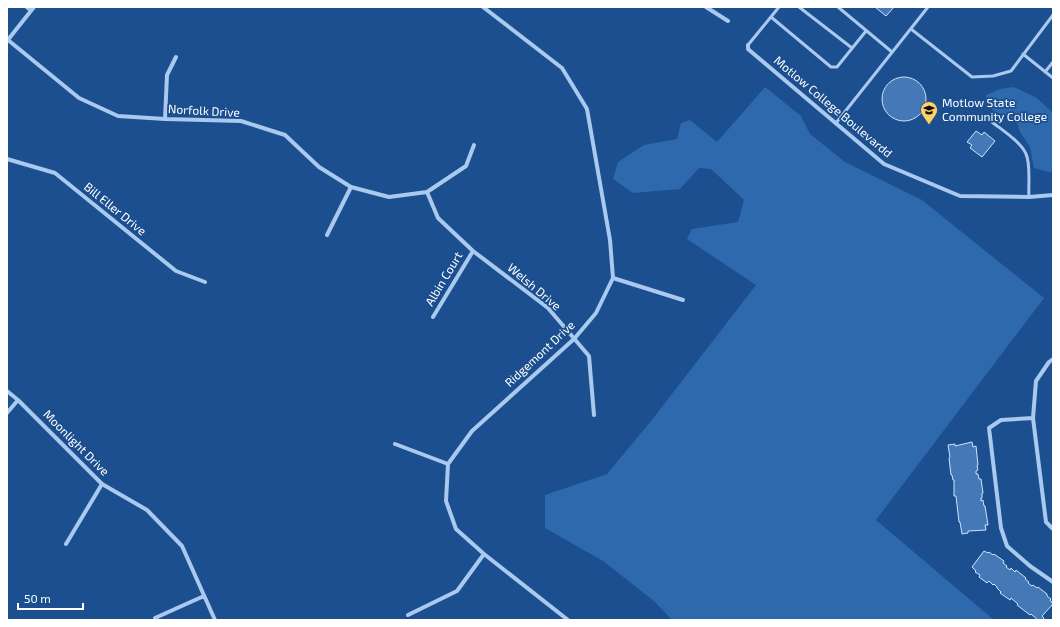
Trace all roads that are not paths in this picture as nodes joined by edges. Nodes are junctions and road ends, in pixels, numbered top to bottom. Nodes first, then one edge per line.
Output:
1 (26, 7) edge
2 (34, 7) edge
3 (483, 7) edge
4 (706, 7) edge
5 (779, 7) edge
6 (800, 7) edge
7 (838, 7) edge
8 (928, 7) edge
9 (31, 11) junction
10 (1053, 15) edge
11 (770, 17) junction
12 (728, 21) dead end
13 (911, 29) junction
14 (866, 31) junction
15 (8, 40) edge
16 (748, 44) joint
17 (852, 48) junction
18 (892, 52) junction
19 (1023, 54) junction
20 (176, 57) dead end
21 (1053, 62) edge
22 (1045, 72) junction
23 (1053, 78) edge
24 (165, 119) junction
25 (992, 122) dead end
26 (836, 123) junction
27 (474, 145) dead end
28 (7, 159) edge
29 (350, 187) junction
30 (427, 192) junction
31 (1053, 195) edge
32 (1029, 197) junction
33 (327, 235) dead end
34 (473, 251) junction
35 (613, 278) junction
36 (205, 282) dead end
37 (683, 300) dead end
38 (433, 317) dead end
39 (574, 339) junction
40 (1053, 360) edge
41 (7, 391) edge
42 (18, 400) junction
43 (7, 413) edge
44 (594, 415) dead end
45 (1033, 418) junction
46 (395, 444) dead end
47 (448, 464) junction
48 (102, 484) junction
49 (1053, 529) edge
50 (66, 544) dead end
51 (484, 554) junction
52 (1053, 582) edge
53 (204, 596) junction
54 (408, 615) dead end
55 (154, 618) dead end
56 (215, 620) edge
57 (568, 620) edge

1 - 9 lane
2 - 9 street
3 - 35 street
4 - 12 street
5 - 11 lane
6 - 17 lane
7 - 14 lane
8 - 13 lane
9 - 15 street
10 - 19 lane
11 - 16 lane
11 - 17 lane
13 - 18 lane
13 - 19 lane
14 - 17 lane
14 - 18 lane
15 - 24 street, Norfolk Drive
16 - 26 street, Motlow College Boulevardd
18 - 26 lane
19 - 22 lane
20 - 24 street
21 - 22 lane
22 - 23 lane
24 - 29 street, Norfolk Drive
25 - 32 lane
26 - 32 street, Motlow College Boulevardd
27 - 30 street, Norfolk Drive
28 - 36 street, Bill Eller Drive
29 - 30 street, Norfolk Drive
29 - 33 street
30 - 34 street, Welsh Drive
31 - 32 street, Motlow College Boulevardd
34 - 38 street, Albin Court
34 - 39 street, Welsh Drive
35 - 37 street
35 - 39 street, Ridgemont Drive
39 - 44 street, Welsh Drive
39 - 47 street, Ridgemont Drive
40 - 45 street
41 - 42 street, Moonlight Drive
42 - 43 street
42 - 48 street, Moonlight Drive
45 - 49 street
45 - 52 street
46 - 47 street
47 - 51 street
48 - 50 street
48 - 53 street, Moonlight Drive
51 - 54 street
51 - 57 street
53 - 55 street
53 - 56 street, Moonlight Drive

